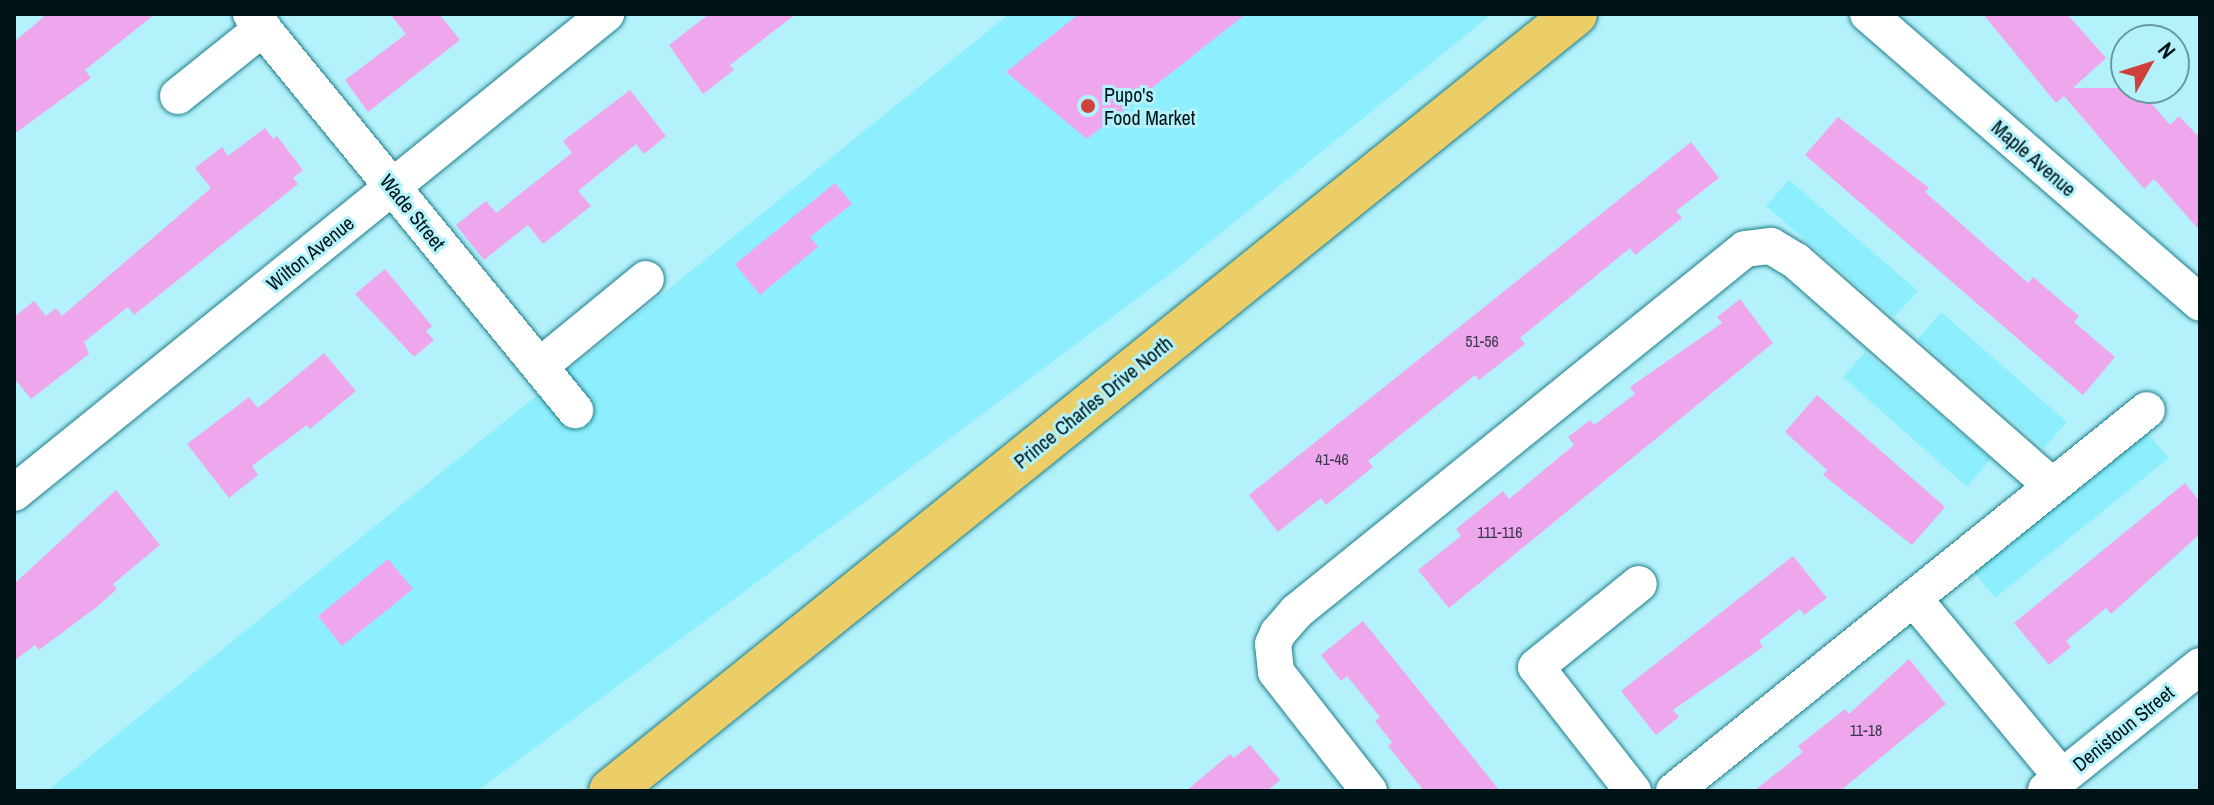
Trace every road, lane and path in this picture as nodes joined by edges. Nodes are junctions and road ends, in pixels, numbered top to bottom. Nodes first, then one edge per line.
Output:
1 (606, 14) edge
2 (1575, 14) edge
3 (1868, 14) edge
4 (262, 20) edge
5 (178, 96) dead end
6 (393, 187) junction
7 (646, 279) dead end
8 (2200, 303) edge
9 (540, 366) junction
10 (575, 410) dead end
11 (2147, 410) dead end
12 (2051, 485) junction
13 (14, 493) edge
14 (1639, 584) dead end
15 (1914, 599) junction
16 (2200, 666) edge
17 (2065, 783) edge
18 (611, 791) edge
19 (1369, 791) edge
20 (1633, 791) edge
21 (1674, 791) edge

1 - 6 street, Wilton Avenue
2 - 18 main road, Prince Charles Drive North
3 - 8 street, Maple Avenue
4 - 5 street
4 - 6 street, Wade Street
6 - 9 street, Wade Street
6 - 13 street, Wilton Avenue
7 - 9 street
9 - 10 street, Wade Street
11 - 12 street
12 - 15 street
12 - 19 street
14 - 20 street
15 - 17 street
15 - 21 street
16 - 17 street, Denistoun Street

